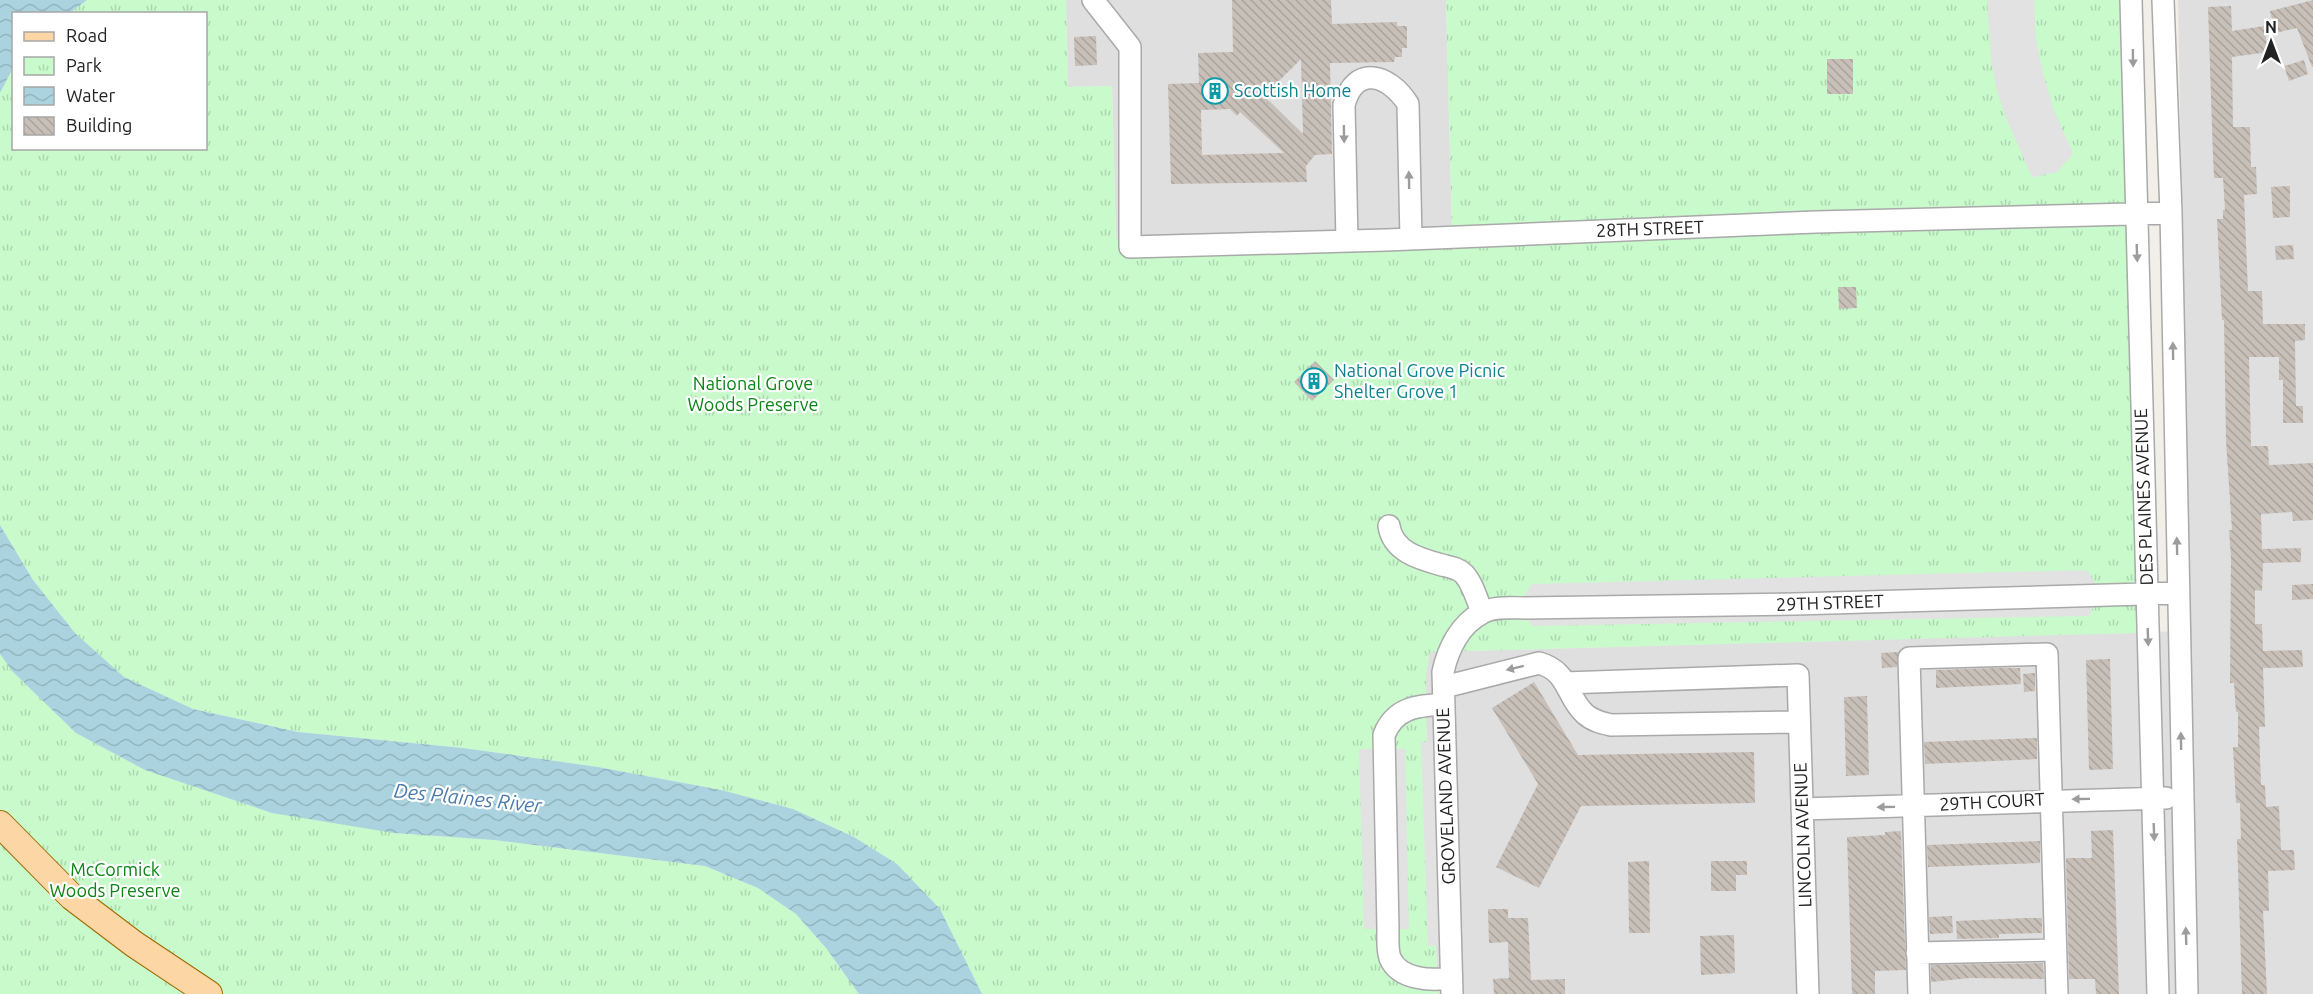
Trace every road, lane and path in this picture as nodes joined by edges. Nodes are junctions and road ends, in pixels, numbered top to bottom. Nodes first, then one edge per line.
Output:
1 (1093, 0) edge
2 (2131, 0) edge
3 (2163, 0) edge
4 (2136, 213) junction
5 (2171, 213) junction
6 (1411, 239) junction
7 (1347, 241) junction
8 (1389, 526) dead end
9 (2178, 593) junction
10 (2147, 594) junction
11 (1482, 612) junction
12 (1565, 683) junction
13 (1444, 696) junction
14 (1799, 722) junction
15 (2182, 797) junction
16 (2153, 798) junction
17 (2049, 800) junction
18 (1913, 806) junction
19 (1803, 809) junction
20 (0, 824) edge
21 (2055, 950) junction
22 (1917, 953) junction
23 (1451, 986) edge
24 (209, 994) edge
25 (1808, 994) edge
26 (1919, 994) edge
27 (2057, 994) edge
28 (2158, 994) edge
29 (2187, 994) edge

1 - 7 street, 28TH STREET
2 -> 4 street, DES PLAINES AVENUE
3 - 5 street, DES PLAINES AVENUE
4 - 5 street, 28TH STREET
4 - 6 street, 28TH STREET
4 -> 10 street, DES PLAINES AVENUE
9 -> 5 street, DES PLAINES AVENUE
6 - 7 street, 28TH STREET
6 -> 7 street
8 - 11 street
9 - 10 street, 29TH STREET
15 -> 9 street, DES PLAINES AVENUE
10 - 11 street, 29TH STREET
10 -> 16 street, DES PLAINES AVENUE
11 - 13 street, GROVELAND AVENUE
12 -> 13 street
12 - 14 street
12 - 14 street, LINCOLN AVENUE
13 - 23 street, GROVELAND AVENUE
13 - 23 street
14 - 19 street, LINCOLN AVENUE
15 - 16 street, 29TH COURT
29 -> 15 street, DES PLAINES AVENUE
16 -> 17 street, 29TH COURT
16 -> 28 street, DES PLAINES AVENUE
17 - 18 street, 29TH COURT
17 - 18 street
17 - 21 street
18 -> 19 street, 29TH COURT
18 - 22 street
19 - 25 street, LINCOLN AVENUE
20 - 24 main road
21 - 22 street
21 - 27 street
22 - 26 street

